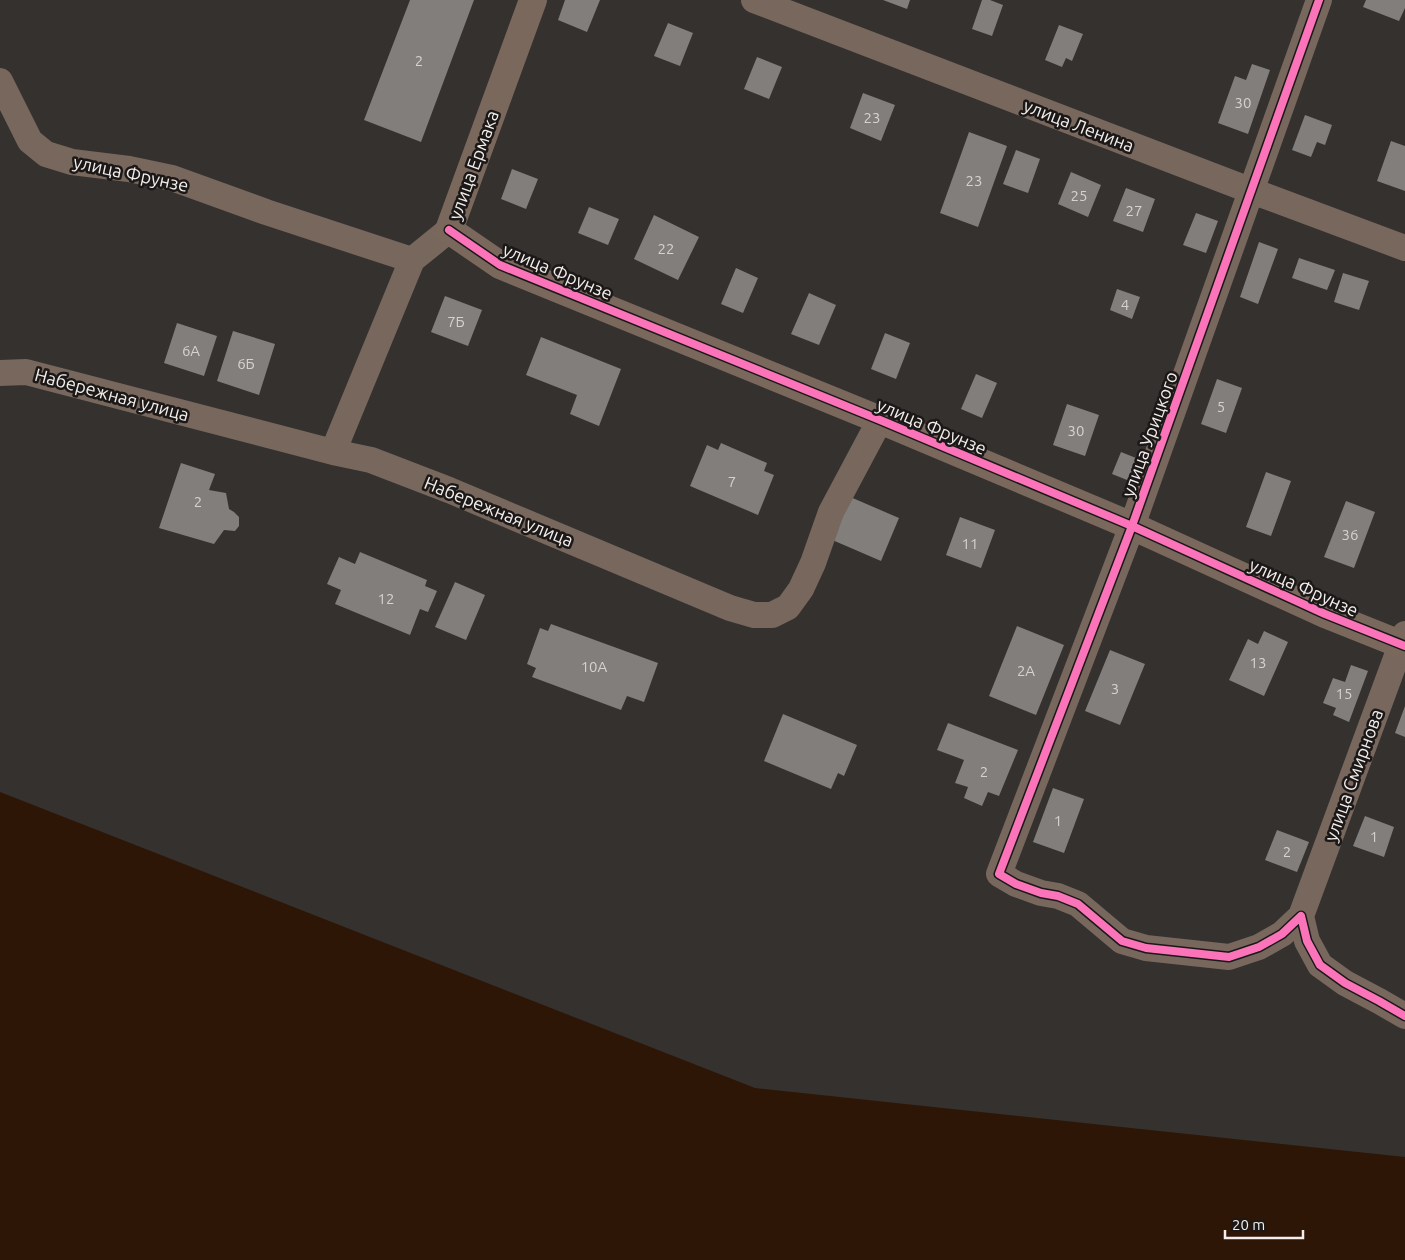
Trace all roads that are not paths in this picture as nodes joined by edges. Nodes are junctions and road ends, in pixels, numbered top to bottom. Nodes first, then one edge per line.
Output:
1 (533, 0) edge
2 (754, 0) edge
3 (1319, 0) edge
4 (0, 81) edge
5 (1252, 191) junction
6 (449, 230) junction
7 (1405, 248) edge
8 (412, 260) junction
9 (0, 373) edge
10 (880, 420) junction
11 (333, 452) junction
12 (1132, 526) junction
13 (1404, 642) edge
14 (1301, 916) junction
15 (1405, 1016) edge

1 - 6 street, улица Ермака
2 - 5 street, улица Ленина
3 - 5 street, улица Урицкого
4 - 8 street, улица Фрунзе
5 - 7 street, улица Ленина
5 - 12 street, улица Урицкого
6 - 8 street, улица Ермака
6 - 10 street, улица Фрунзе
8 - 11 street, улица Ермака
9 - 11 street, Набережная улица
10 - 11 street, Набережная улица
10 - 12 street, улица Фрунзе
12 - 13 street, улица Фрунзе
12 - 14 street, улица Урицкого
13 - 14 street, улица Смирнова
14 - 15 street

